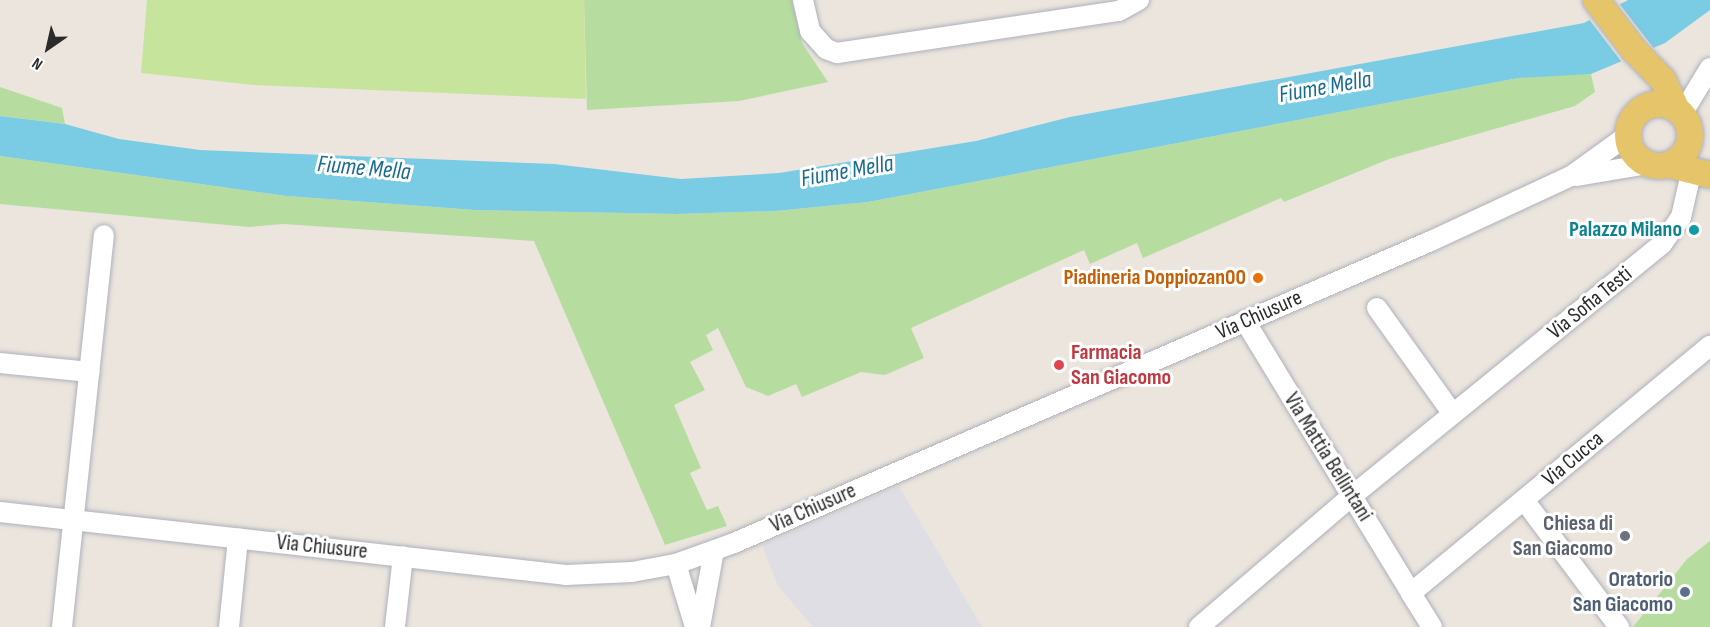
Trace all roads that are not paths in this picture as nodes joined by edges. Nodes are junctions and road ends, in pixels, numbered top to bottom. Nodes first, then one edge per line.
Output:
1 (803, 0) edge
2 (1138, 0) edge
3 (1596, 0) edge
4 (1634, 50) junction
5 (1710, 68) edge
6 (1642, 109) junction
7 (1683, 117) junction
8 (1628, 135) junction
9 (1710, 147) edge
10 (1680, 168) edge
11 (1571, 176) junction
12 (104, 236) dead end
13 (1377, 308) dead end
14 (1245, 321) junction
15 (1710, 346) edge
16 (0, 363) edge
17 (90, 372) junction
18 (1453, 414) junction
19 (1352, 496) junction
20 (1524, 500) junction
21 (0, 512) edge
22 (75, 519) junction
23 (238, 538) junction
24 (714, 551) junction
25 (403, 556) junction
26 (676, 564) junction
27 (1411, 593) junction
28 (62, 627) edge
29 (230, 627) edge
30 (395, 627) edge
31 (695, 627) edge
32 (700, 627) edge
33 (1198, 627) edge
34 (1432, 627) edge
35 (1619, 627) edge

1 - 2 street
3 - 4 main road
4 - 6 main road
4 - 7 main road
5 - 7 street
6 - 7 main road
6 - 8 main road
7 - 9 main road
7 - 10 main road
8 - 10 main road
8 - 11 street, Via Chiusure
10 - 11 street, Via Chiusure
10 - 18 street, Via Sofia Testi
11 - 14 street, Via Chiusure
12 - 17 street
13 - 18 street
14 - 19 street, Via Mattia Bellintani
14 - 24 street, Via Chiusure
15 - 20 street, Via Cucca
16 - 17 street
17 - 22 street
18 - 19 street, Via Sofia Testi
19 - 27 street, Via Mattia Bellintani
19 - 33 street, Via Sofia Testi
20 - 27 street, Via Cucca
20 - 35 street
21 - 22 street, Via Chiusure
22 - 23 street, Via Chiusure
22 - 28 street
23 - 25 street, Via Chiusure
23 - 29 street
24 - 26 street, Via Chiusure
24 - 32 street
25 - 26 street, Via Chiusure
25 - 30 street
26 - 31 street
27 - 34 street

